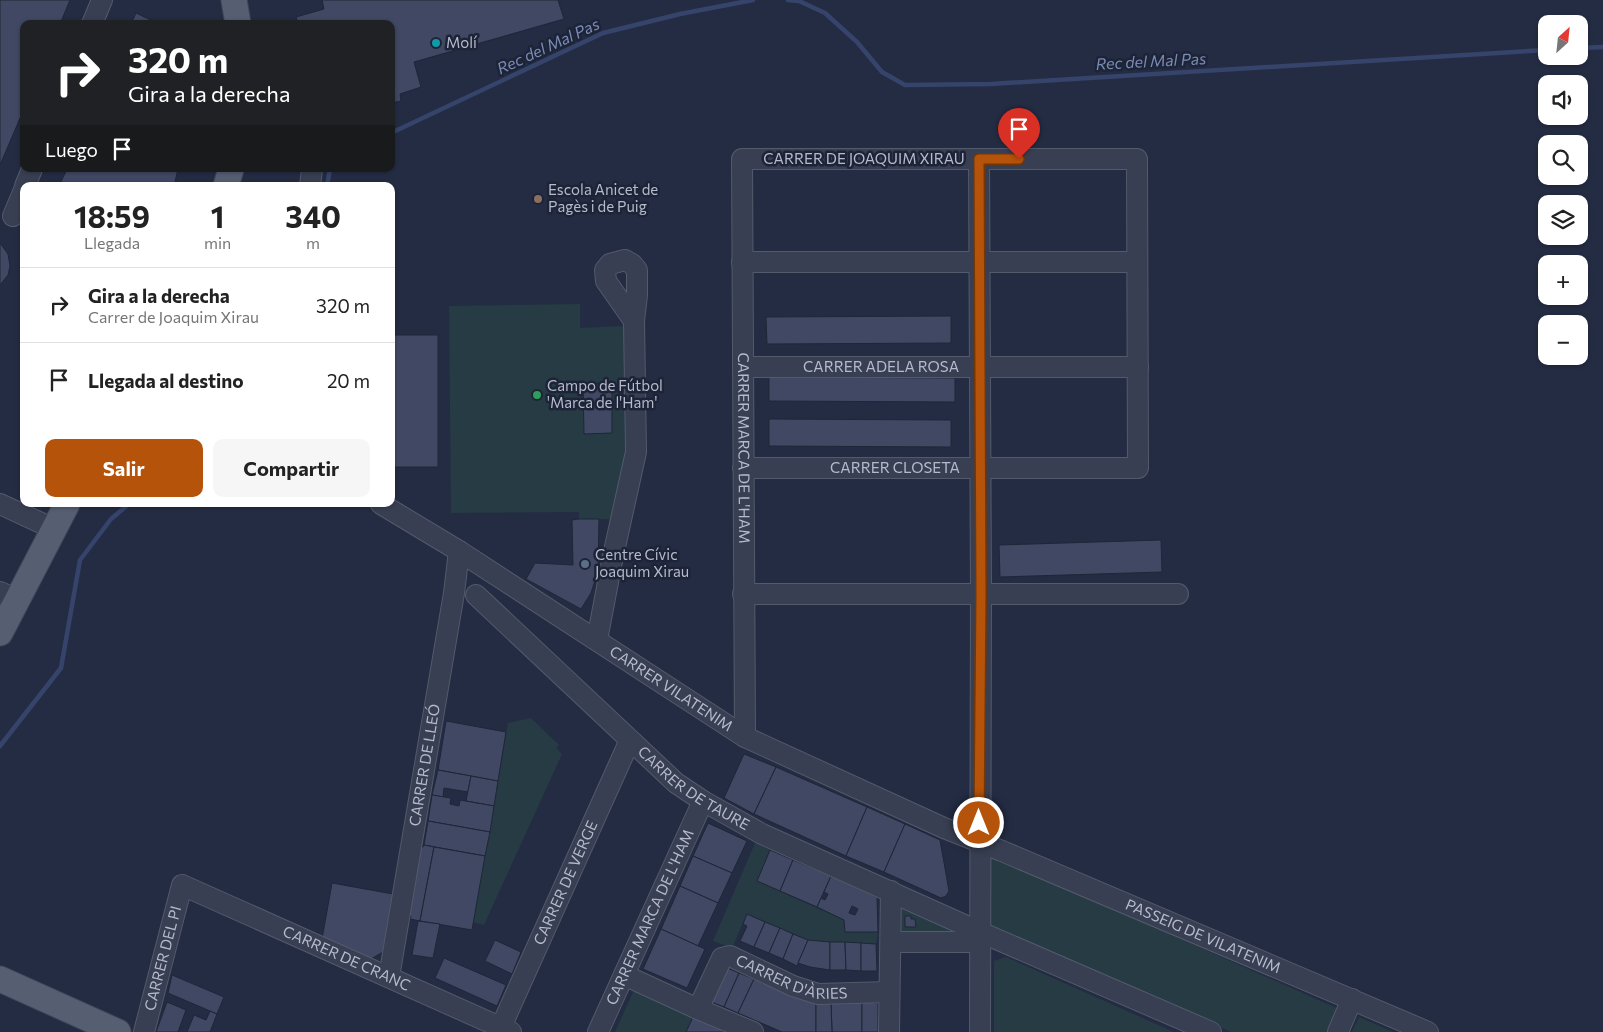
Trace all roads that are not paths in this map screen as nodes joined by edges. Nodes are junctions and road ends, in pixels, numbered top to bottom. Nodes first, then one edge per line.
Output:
1 (102, 0) edge
2 (234, 0) edge
3 (94, 20) edge
4 (237, 20) edge
5 (742, 159) joint
6 (979, 159) junction
7 (20, 199) edge
8 (12, 216) edge
9 (742, 262) junction
10 (980, 262) junction
11 (1137, 262) junction
12 (634, 321) dead end
13 (743, 367) junction
14 (980, 367) junction
15 (1138, 367) junction
16 (743, 468) junction
17 (980, 468) junction
18 (0, 504) edge
19 (65, 507) edge
20 (386, 507) edge
21 (54, 529) junction
22 (459, 551) junction
23 (489, 570) junction
24 (454, 593) junction
25 (743, 594) junction
26 (981, 594) junction
27 (1178, 594) dead end
28 (476, 595) junction
29 (9, 596) edge
30 (0, 633) edge
31 (597, 640) junction
32 (745, 737) junction
33 (630, 740) junction
34 (703, 802) junction
35 (979, 841) junction
36 (182, 885) joint
37 (891, 891) junction
38 (980, 937) junction
39 (891, 942) junction
40 (624, 975) junction
41 (389, 977) junction
42 (0, 979) edge
43 (889, 992) junction
44 (1352, 1000) junction
45 (698, 1009) junction
46 (506, 1030) edge
47 (118, 1032) edge
48 (144, 1032) edge
49 (598, 1032) edge
50 (753, 1032) edge
51 (889, 1032) edge
52 (980, 1032) edge
53 (1211, 1032) edge
54 (1338, 1032) edge
55 (1428, 1032) edge

1 - 3 street
2 - 4 main road
5 - 6 street, CARRER DE JOAQUIM XIRAU
5 - 9 street, CARRER MARCA DE L'HAM
6 - 10 street
6 - 11 street, CARRER DE JOAQUIM XIRAU
7 - 8 street
9 - 10 street
9 - 13 street, CARRER MARCA DE L'HAM
10 - 11 street
10 - 14 street
11 - 15 street
12 - 31 street
13 - 14 street, CARRER ADELA ROSA
13 - 16 street, CARRER MARCA DE L'HAM
14 - 15 street, CARRER ADELA ROSA
14 - 17 street
15 - 17 street, CARRER CLOSETA
16 - 17 street, CARRER CLOSETA
16 - 25 street, CARRER MARCA DE L'HAM
17 - 26 street
18 - 21 street
19 - 21 main road
20 - 22 street, CARRER VILATENIM
21 - 29 main road
22 - 23 street, CARRER VILATENIM
22 - 24 street, CARRER DE LLEÓ
23 - 28 street
23 - 31 street, CARRER VILATENIM
24 - 28 street
24 - 41 street, CARRER DE LLEÓ
25 - 26 street
25 - 32 street, CARRER MARCA DE L'HAM
26 - 27 street
26 - 35 street
28 - 33 street, CARRER DE TAURE
29 - 30 main road
31 - 32 street, CARRER VILATENIM
32 - 35 street, CARRER VILATENIM
33 - 34 street, CARRER DE TAURE
33 - 46 street, CARRER DE VERGE
34 - 37 street, CARRER DE TAURE
34 - 40 street, CARRER MARCA DE L'HAM
35 - 38 street
35 - 44 street, PASSEIG DE VILATENIM
36 - 41 street, CARRER DE CRANC
36 - 48 street, CARRER DEL PI
37 - 38 street, CARRER DE TAURE
37 - 39 street
38 - 39 street
38 - 52 street
38 - 53 street
39 - 43 street
40 - 45 street
40 - 49 street, CARRER MARCA DE L'HAM
41 - 46 street, CARRER DE CRANC
42 - 47 main road
43 - 45 street, CARRER D'ÀRIES
43 - 51 street
44 - 54 street
44 - 55 street, PASSEIG DE VILATENIM
45 - 50 street

